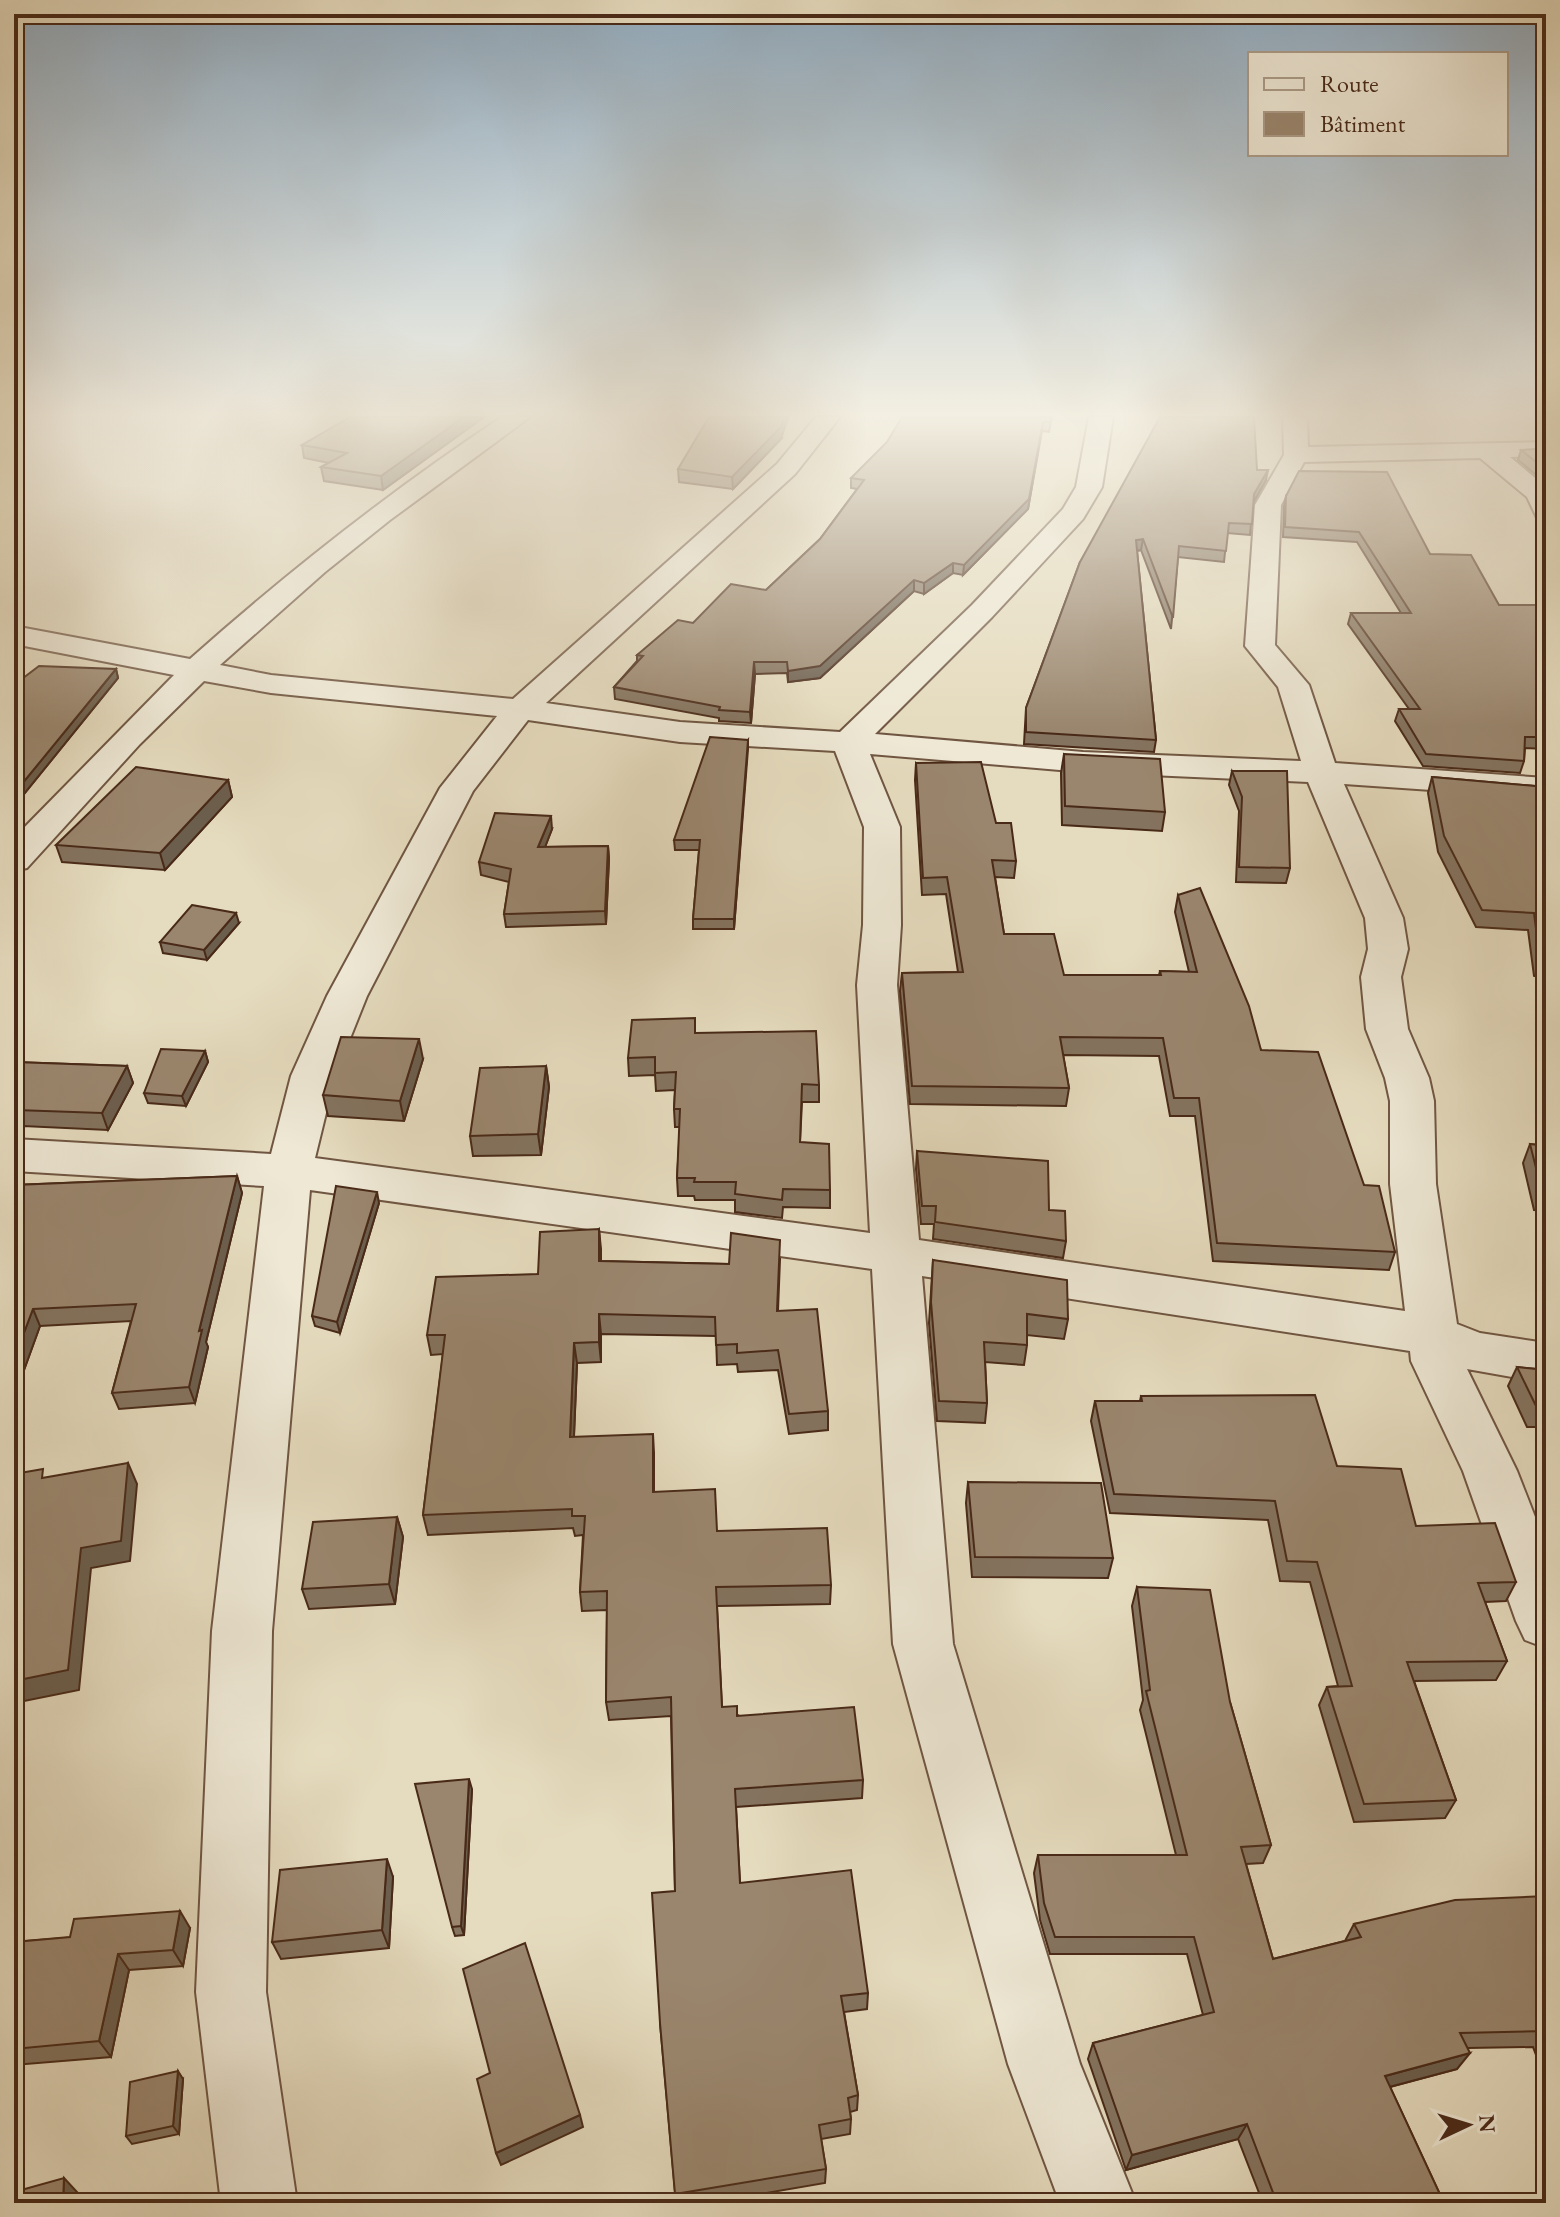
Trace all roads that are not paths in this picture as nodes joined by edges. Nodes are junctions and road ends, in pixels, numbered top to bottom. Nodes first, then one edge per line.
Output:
1 (376, 520) edge
2 (730, 520) edge
3 (1067, 520) edge
4 (1267, 520) edge
5 (14, 635) edge
6 (192, 671) junction
7 (520, 709) junction
8 (848, 742) junction
9 (1321, 772) junction
10 (1546, 788) edge
11 (14, 860) edge
12 (14, 1155) edge
13 (289, 1171) junction
14 (897, 1255) junction
15 (1434, 1336) junction
16 (1546, 1363) edge
17 (1546, 1621) edge
18 (259, 2203) edge
19 (1098, 2203) edge

1 - 6 street
2 - 7 street
3 - 8 street
4 - 9 street
5 - 6 street
6 - 7 street
6 - 11 street
7 - 8 street
7 - 13 street
8 - 9 street
8 - 14 street
9 - 10 street
9 - 15 street
12 - 13 street
13 - 14 street
13 - 18 street
14 - 15 street
14 - 19 street
15 - 16 street
15 - 17 street

